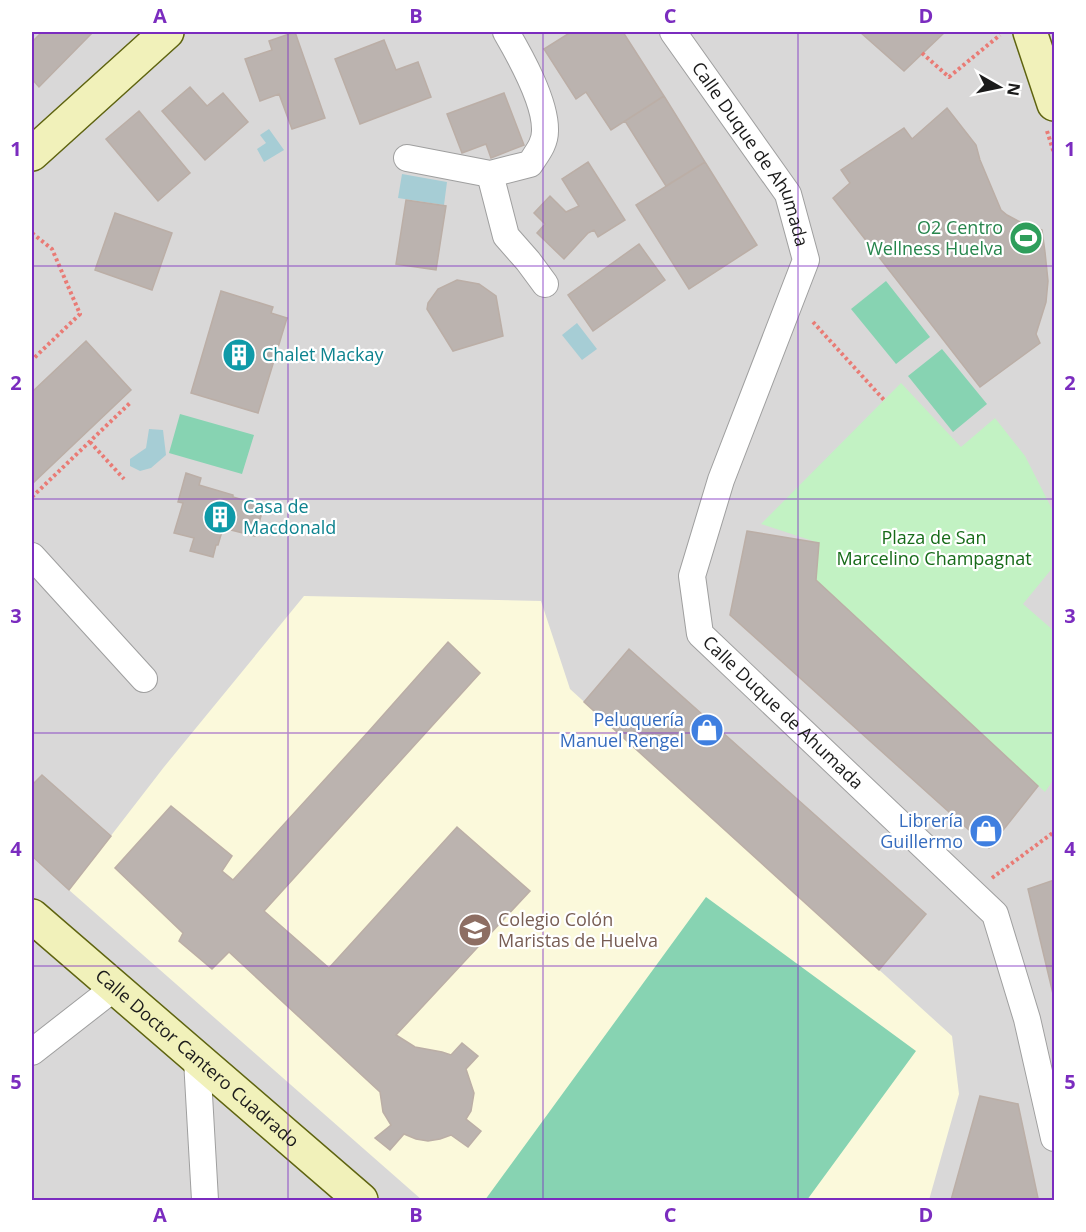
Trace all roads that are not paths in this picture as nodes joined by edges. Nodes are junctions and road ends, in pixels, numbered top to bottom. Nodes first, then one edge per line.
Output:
1 (167, 32) edge
2 (506, 32) edge
3 (673, 32) edge
4 (1017, 32) edge
5 (1054, 104) edge
6 (32, 154) edge
7 (407, 158) dead end
8 (490, 174) junction
9 (545, 285) dead end
10 (32, 556) edge
11 (144, 679) dead end
12 (32, 916) edge
13 (114, 988) junction
14 (32, 1053) edge
15 (197, 1060) junction
16 (1054, 1138) edge
17 (205, 1200) edge
18 (361, 1200) edge

1 - 6 street
2 - 8 street
3 - 16 street, Calle Duque de Ahumada
4 - 5 street
7 - 8 street
8 - 9 street
10 - 11 street
12 - 13 street, Calle Doctor Cantero Cuadrado
13 - 14 street
13 - 15 street, Calle Doctor Cantero Cuadrado
15 - 17 street
15 - 18 street, Calle Doctor Cantero Cuadrado

